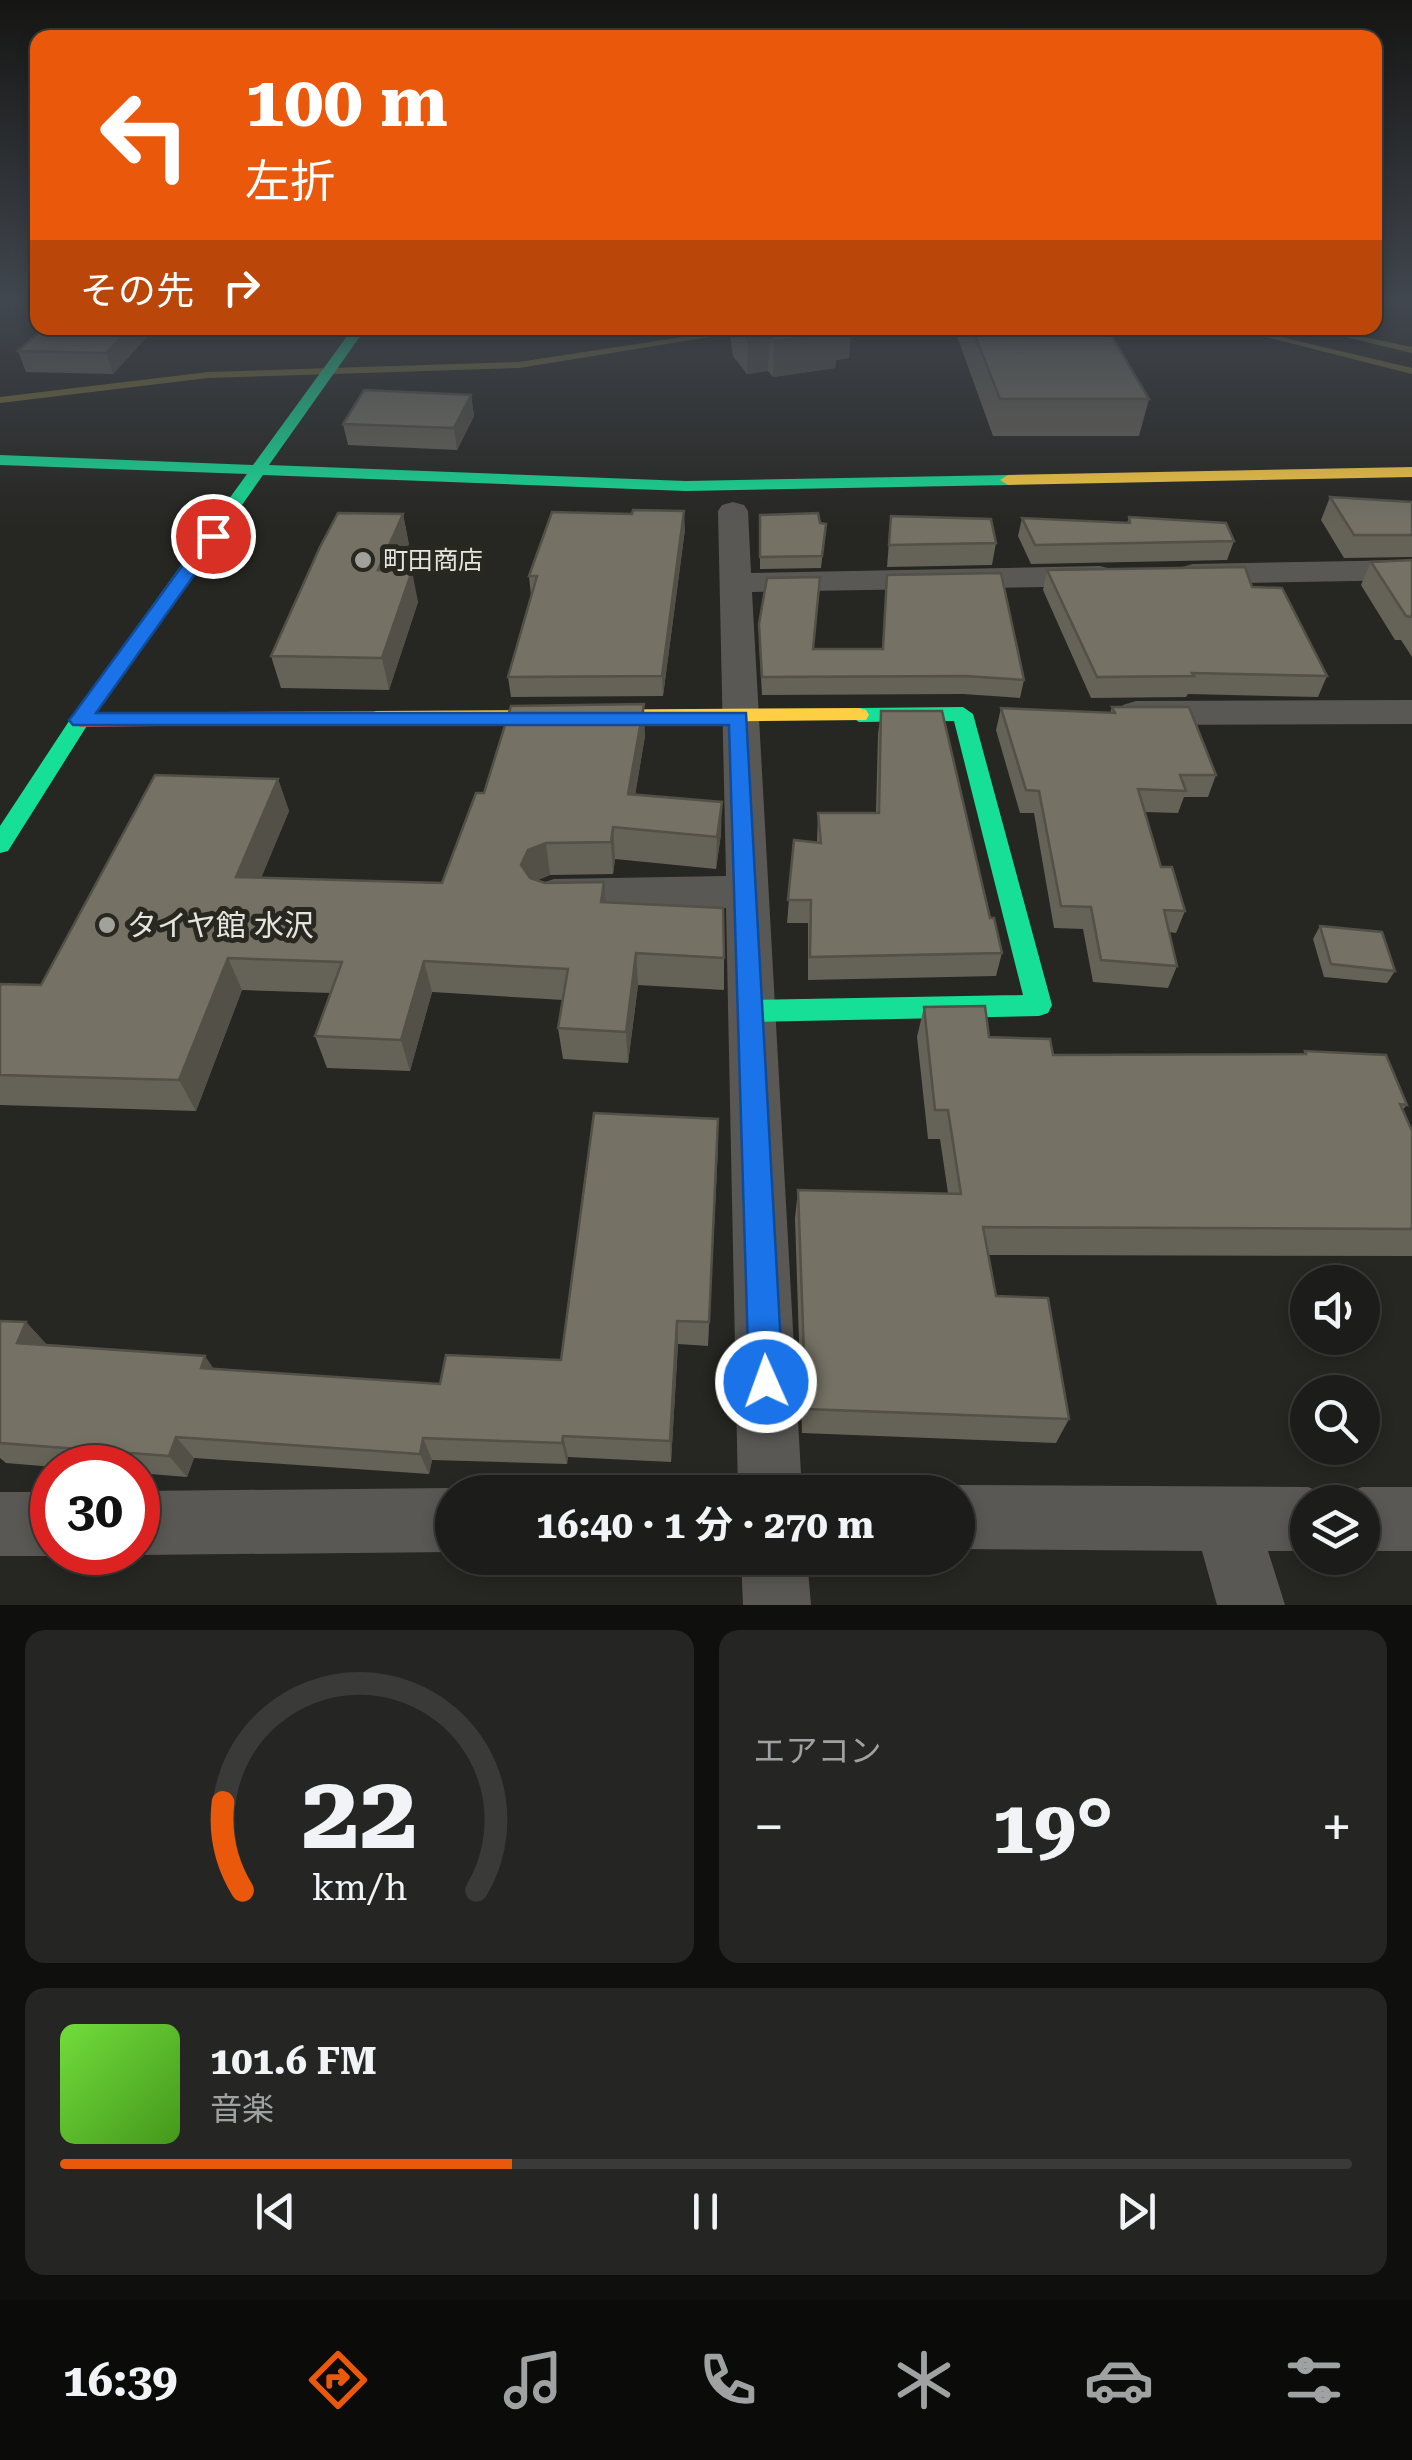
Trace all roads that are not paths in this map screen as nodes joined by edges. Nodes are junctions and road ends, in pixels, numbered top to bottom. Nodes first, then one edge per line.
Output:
1 (323, 378) edge
2 (0, 460) edge
3 (256, 472) junction
4 (1412, 472) edge
5 (733, 511) dead end
6 (1412, 570) edge
7 (734, 583) junction
8 (1412, 712) edge
9 (963, 714) junction
10 (1002, 714) edge
11 (1100, 714) edge
12 (739, 718) junction
13 (80, 720) junction
14 (0, 845) edge
15 (745, 892) junction
16 (550, 895) edge
17 (751, 1011) junction
18 (769, 1475) edge
19 (975, 1517) edge
20 (1226, 1518) junction
21 (1290, 1518) edge
22 (1380, 1519) edge
23 (1412, 1519) edge
24 (435, 1520) edge
25 (160, 1523) edge
26 (0, 1524) edge
27 (30, 1524) edge
28 (775, 1575) edge
29 (777, 1605) edge
30 (1251, 1605) edge

1 - 3 main road
2 - 3 main road
3 - 4 main road
3 - 13 main road
5 - 7 street
6 - 7 street
7 - 12 street
8 - 11 street
9 - 10 street
9 - 12 main road
9 - 17 main road
12 - 13 main road
12 - 15 street
13 - 14 main road
15 - 16 street
15 - 17 street
17 - 18 street
19 - 20 street
20 - 21 street
20 - 30 street
22 - 23 street
24 - 25 street
26 - 27 street
28 - 29 street

